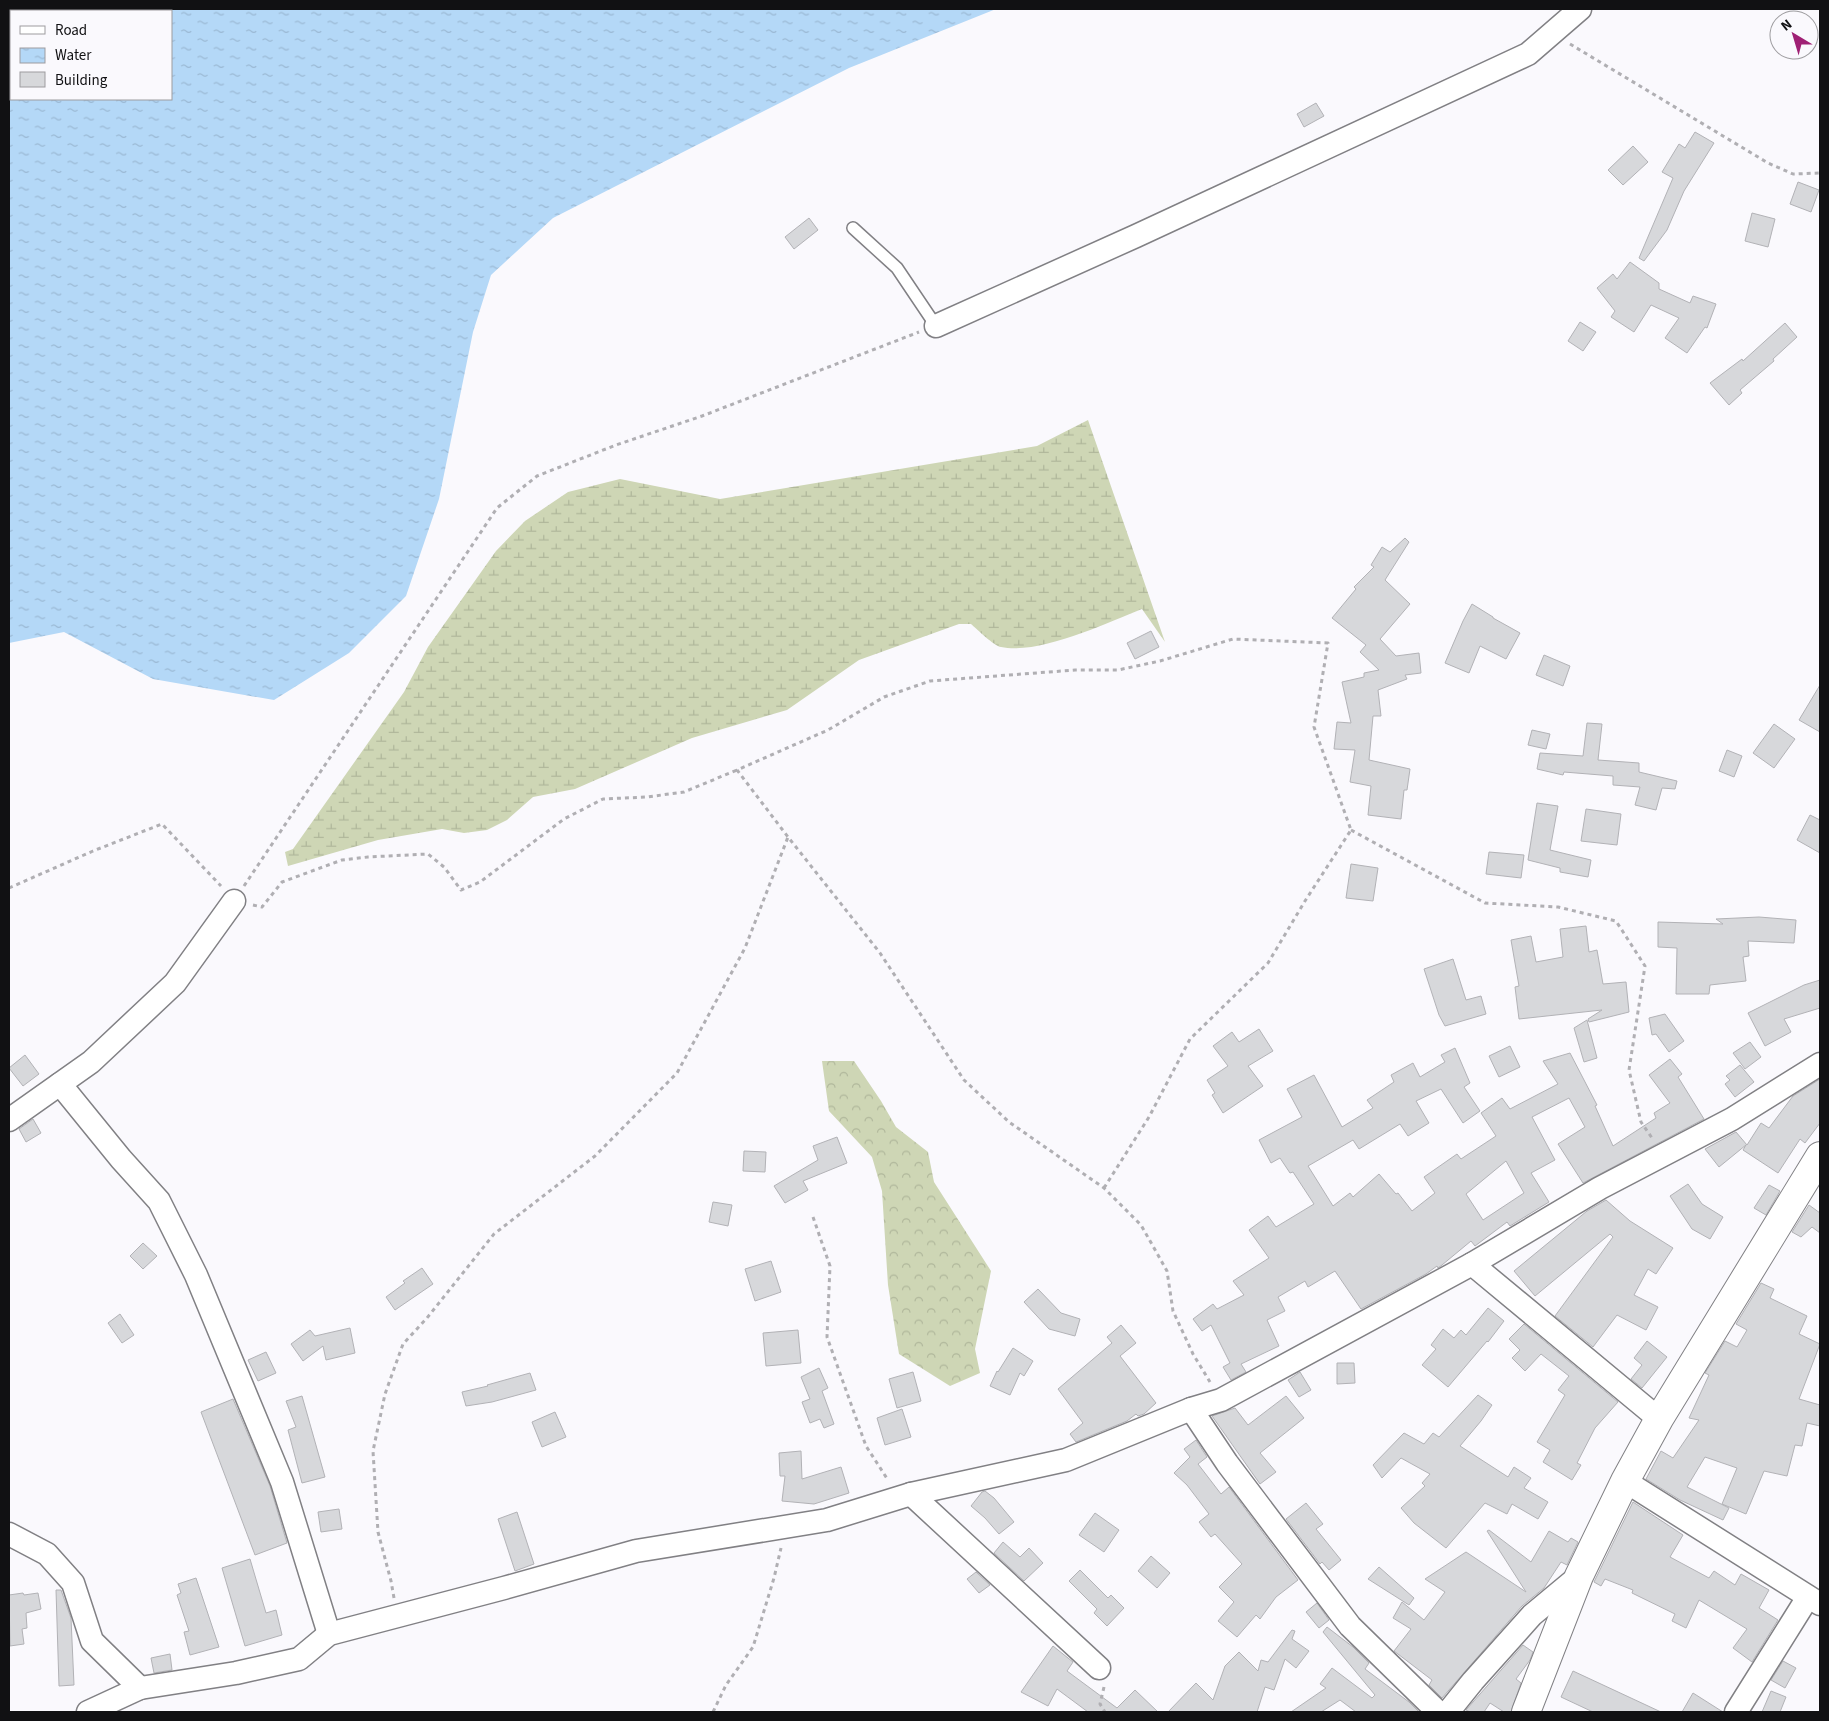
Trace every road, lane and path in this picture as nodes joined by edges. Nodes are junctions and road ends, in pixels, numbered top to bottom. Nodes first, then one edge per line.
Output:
1 (1580, 9) edge
2 (1553, 33) junction
3 (1820, 173) edge
4 (853, 228) dead end
5 (936, 326) junction
6 (737, 770) junction
7 (1351, 830) junction
8 (788, 837) junction
9 (9, 888) edge
10 (234, 901) junction
11 (1820, 1064) edge
12 (60, 1084) junction
13 (9, 1120) edge
14 (1663, 1156) junction
15 (1820, 1156) edge
16 (1104, 1188) junction
17 (813, 1216) dead end
18 (1472, 1264) junction
19 (1221, 1400) junction
20 (1191, 1409) junction
21 (1659, 1419) junction
22 (1625, 1481) junction
23 (907, 1496) junction
24 (786, 1527) junction
25 (9, 1534) edge
26 (1579, 1576) junction
27 (1814, 1600) edge
28 (397, 1616) junction
29 (329, 1634) junction
30 (1099, 1668) joint
31 (140, 1688) junction
32 (88, 1712) edge
33 (712, 1712) edge
34 (1104, 1712) edge
35 (1438, 1712) edge
36 (1448, 1712) edge
37 (1526, 1712) edge
38 (1736, 1712) edge

1 - 2 street
2 - 3 path
2 - 5 street
4 - 5 lane
5 - 10 path
6 - 7 path
6 - 8 path
6 - 10 path
7 - 14 path
7 - 16 path
8 - 16 path
8 - 28 path
9 - 10 path
10 - 12 street
11 - 14 street
12 - 13 street
12 - 29 street
14 - 18 street
15 - 21 street
16 - 19 path
17 - 23 path
18 - 19 street
18 - 21 street
19 - 20 street
20 - 23 street
20 - 35 street
21 - 22 street
22 - 26 street
22 - 27 street
23 - 24 street
23 - 30 street
24 - 28 street
24 - 33 path
25 - 31 street
26 - 36 street
26 - 37 street
27 - 38 street
28 - 29 street
29 - 31 street
30 - 34 path
31 - 32 street

